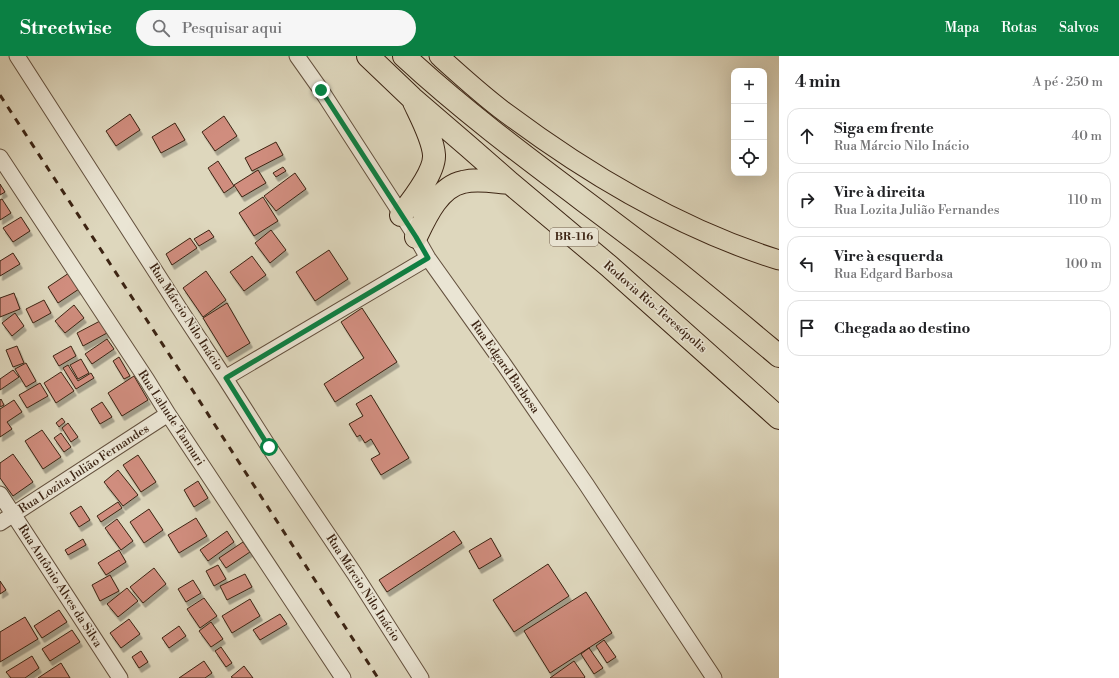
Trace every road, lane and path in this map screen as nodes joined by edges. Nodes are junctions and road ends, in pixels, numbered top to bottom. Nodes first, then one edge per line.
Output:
1 (17, 56) edge
2 (297, 56) edge
3 (368, 56) edge
4 (404, 56) edge
5 (439, 56) edge
6 (412, 98) junction
7 (0, 157) edge
8 (510, 183) junction
9 (402, 215) junction
10 (416, 237) junction
11 (428, 258) junction
12 (779, 260) edge
13 (779, 356) edge
14 (226, 378) junction
15 (168, 414) junction
16 (779, 418) edge
17 (0, 494) edge
18 (14, 514) junction
19 (0, 523) edge
20 (120, 678) edge
21 (343, 678) edge
22 (421, 678) edge
23 (714, 678) edge

1 - 14 street, Rua Márcio Nilo Inácio
2 - 9 street, Rua Edgard Barbosa
3 - 6 highway, Rodovia Rio-Teresópolis / BR-116
4 - 13 highway, BR-116
5 - 12 main road
6 - 8 highway, Rodovia Rio-Teresópolis / BR-116
6 - 9 highway
7 - 15 street, Rua Lahude Tannuri
8 - 10 highway
8 - 16 highway, Rodovia Rio-Teresópolis / BR-116
9 - 10 street, Rua Edgard Barbosa
10 - 11 street, Rua Edgard Barbosa
11 - 14 street
11 - 23 street, Rua Edgard Barbosa
14 - 22 street, Rua Márcio Nilo Inácio
15 - 18 street, Rua Lozita Julião Fernandes
15 - 21 street, Rua Lahude Tannuri
17 - 18 street, Rua Antônio Alves da Silva
18 - 19 street, Rua Lozita Julião Fernandes
18 - 20 street, Rua Antônio Alves da Silva

